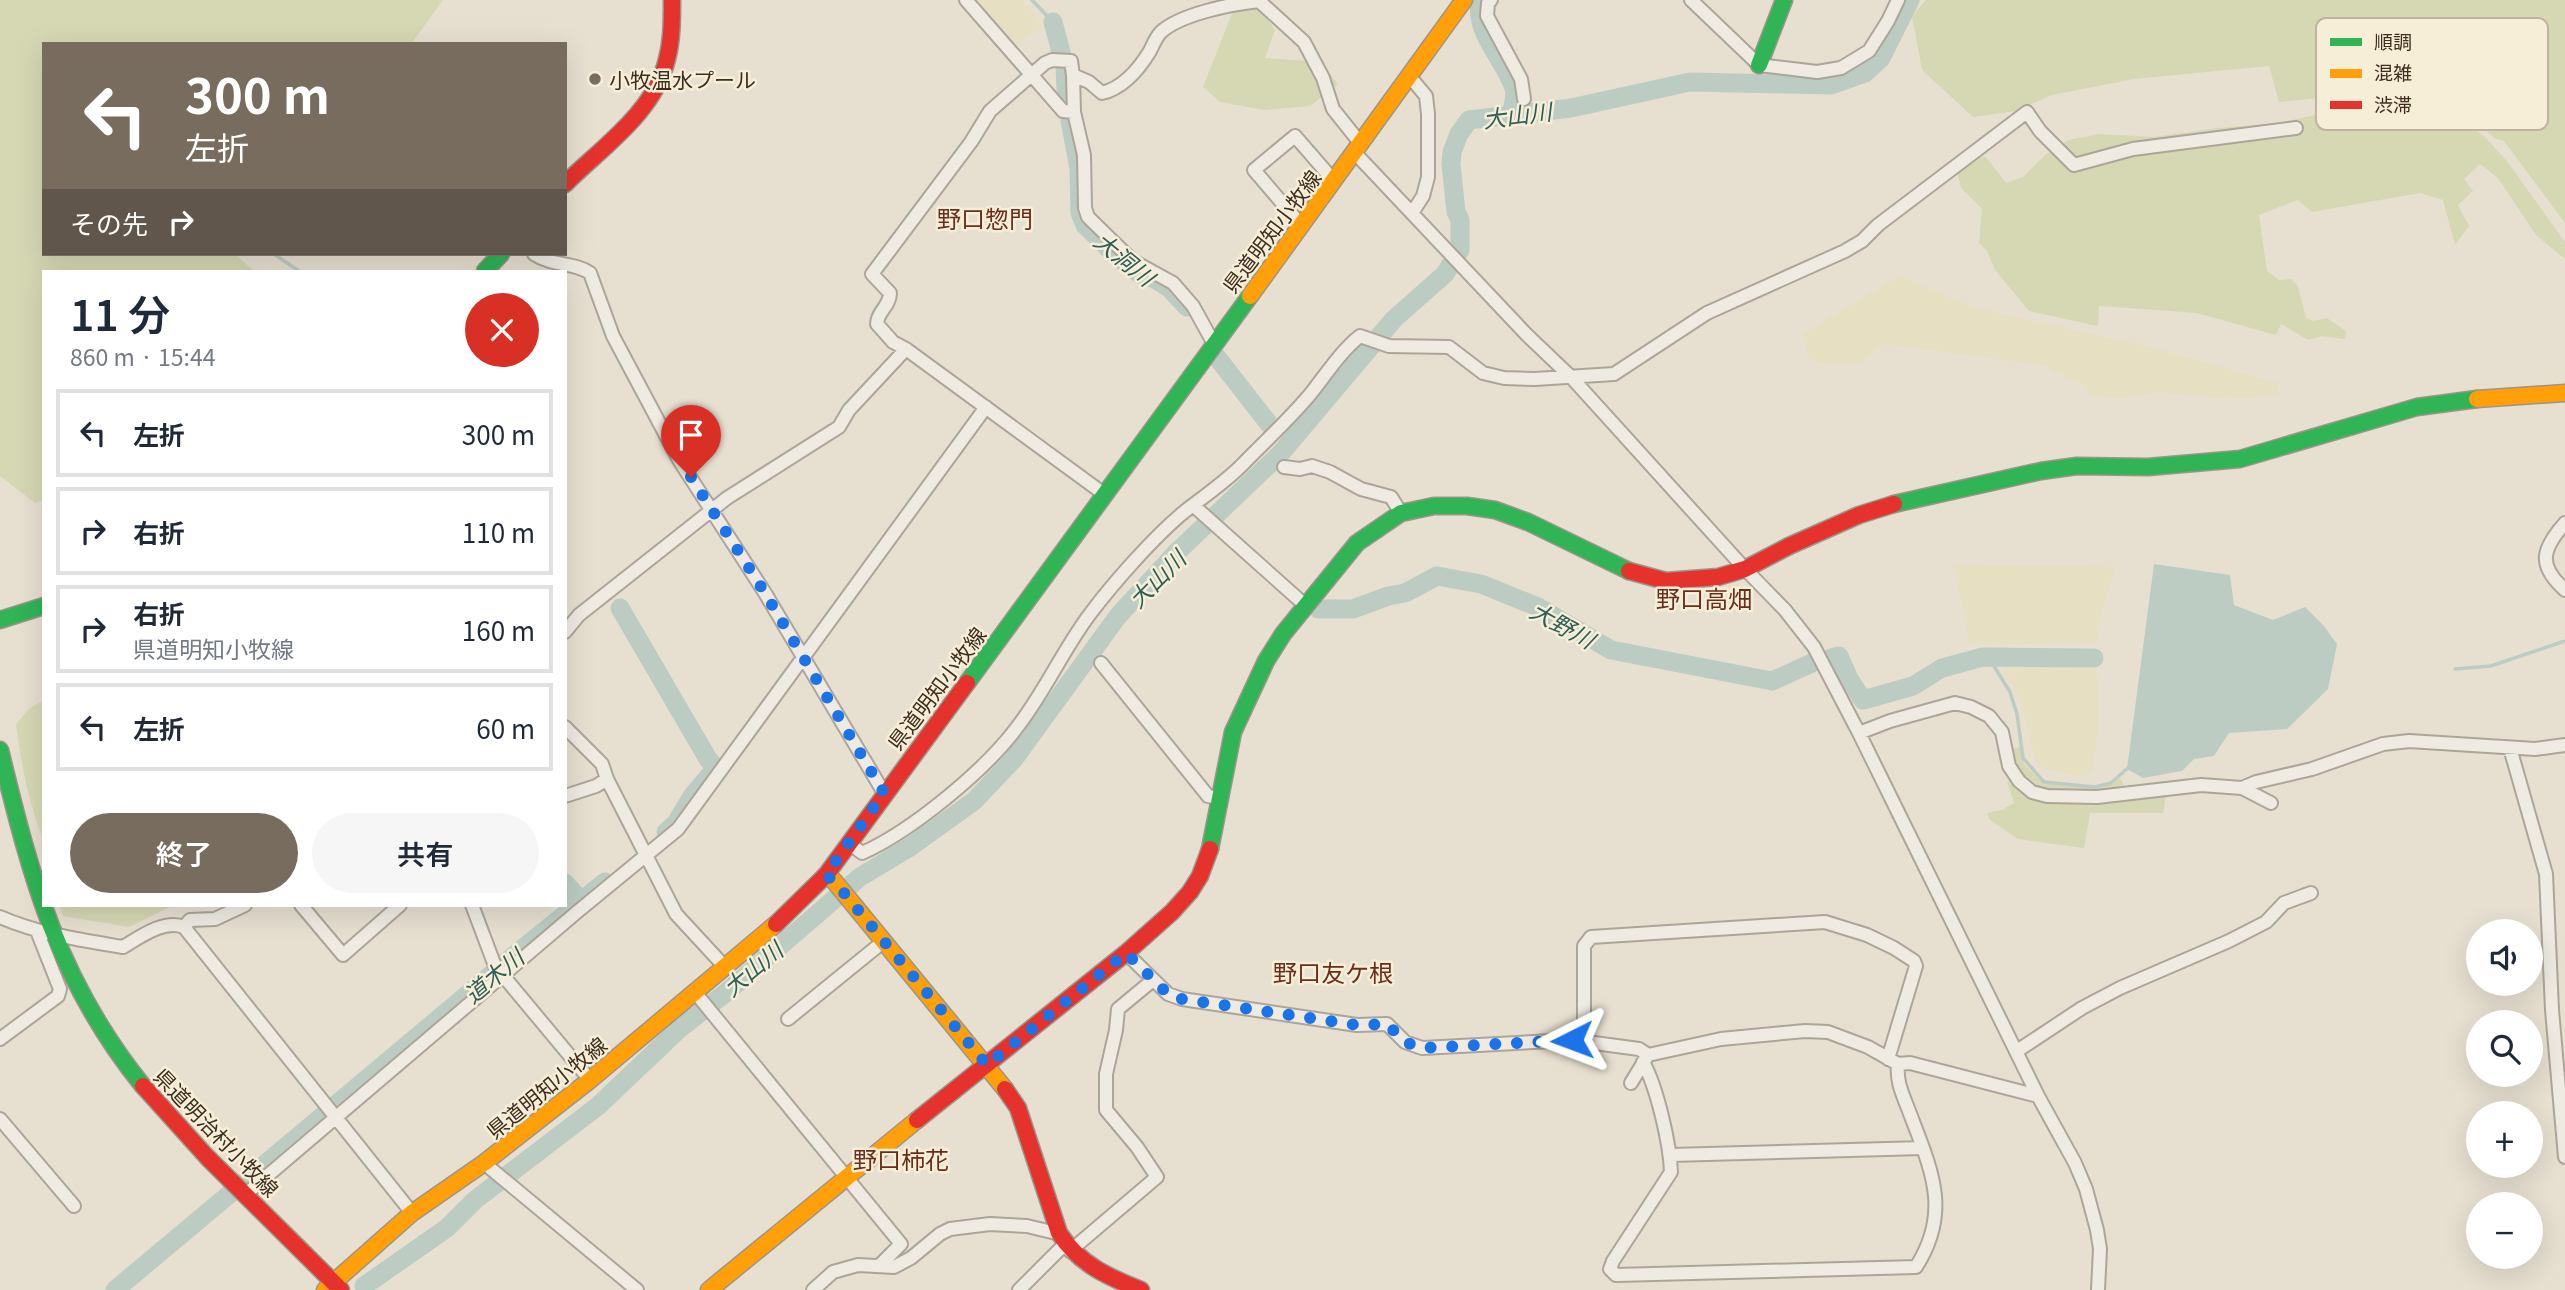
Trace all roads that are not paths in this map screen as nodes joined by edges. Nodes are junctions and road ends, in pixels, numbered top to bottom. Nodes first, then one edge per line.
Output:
1 (672, 0) edge
2 (966, 0) edge
3 (1464, 0) edge
4 (1491, 0) edge
5 (1691, 0) edge
6 (1784, 0) edge
7 (1898, 0) edge
8 (1258, 1) edge
9 (1759, 65) junction
10 (1032, 75) junction
11 (1073, 75) junction
12 (1409, 77) junction
13 (1524, 99) dead end
14 (1074, 112) junction
15 (2297, 128) dead end
16 (1358, 149) junction
17 (1334, 181) junction
18 (567, 182) edge
19 (1412, 213) junction
20 (1301, 225) junction
21 (499, 256) edge
22 (538, 256) edge
23 (486, 270) edge
24 (1214, 344) junction
25 (905, 349) junction
26 (1572, 377) junction
27 (2565, 393) edge
28 (986, 407) junction
29 (1284, 467) dead end
30 (1104, 494) junction
31 (1196, 508) junction
32 (713, 510) junction
33 (1401, 513) junction
34 (2565, 523) edge
35 (1745, 569) junction
36 (2565, 590) edge
37 (1306, 606) junction
38 (42, 608) edge
39 (0, 620) edge
40 (567, 630) edge
41 (803, 657) junction
42 (1101, 663) dead end
43 (567, 729) edge
44 (1859, 733) junction
45 (2565, 745) edge
46 (2510, 748) junction
47 (0, 750) edge
48 (607, 779) junction
49 (2242, 788) junction
50 (884, 793) junction
51 (567, 795) edge
52 (1219, 798) junction
53 (2271, 803) dead end
54 (849, 844) junction
55 (646, 856) junction
56 (830, 878) junction
57 (2311, 892) dead end
58 (240, 907) edge
59 (303, 907) edge
60 (398, 907) edge
61 (473, 907) edge
62 (0, 917) edge
63 (184, 927) junction
64 (45, 933) junction
65 (880, 936) junction
66 (1126, 953) junction
67 (724, 965) junction
68 (500, 971) junction
69 (1153, 980) junction
70 (696, 993) junction
71 (788, 1019) dead end
72 (0, 1038) edge
73 (1584, 1042) junction
74 (2017, 1051) junction
75 (1645, 1059) junction
76 (1893, 1062) junction
77 (987, 1065) junction
78 (590, 1080) junction
79 (1631, 1083) dead end
80 (2038, 1096) junction
81 (333, 1113) junction
82 (0, 1119) edge
83 (1923, 1148) junction
84 (1671, 1155) junction
85 (2565, 1157) edge
86 (488, 1167) junction
87 (847, 1176) junction
88 (240, 1188) junction
89 (74, 1206) dead end
90 (412, 1213) junction
91 (1065, 1243) junction
92 (880, 1265) junction
93 (333, 1287) edge
94 (637, 1290) edge
95 (709, 1290) edge
96 (813, 1290) edge
97 (1019, 1290) edge
98 (1141, 1290) edge
99 (2098, 1290) edge

1 - 18 street
2 - 10 street
3 - 12 street, 県道明知小牧線
4 - 13 street
5 - 9 street
6 - 9 street
7 - 9 street
8 - 11 street
8 - 16 street
10 - 11 street
10 - 14 street
10 - 25 street
11 - 14 street
12 - 16 street, 県道明知小牧線
12 - 19 street
14 - 24 street
15 - 26 street
16 - 17 street, 県道明知小牧線
16 - 19 street
17 - 20 street, 県道明知小牧線
17 - 20 street
19 - 26 street
20 - 24 street, 県道明知小牧線
21 - 23 street
22 - 32 street
24 - 30 street, 県道明知小牧線
25 - 28 street
25 - 32 street
26 - 31 street
26 - 35 street
27 - 35 street
28 - 30 street
28 - 41 street
29 - 33 street
30 - 50 street, 県道明知小牧線
31 - 37 street
31 - 54 street
32 - 40 street
32 - 41 street
33 - 35 street
33 - 37 street
34 - 36 street
35 - 44 street
37 - 52 street
38 - 39 street
41 - 50 street
41 - 55 street
42 - 52 street
43 - 48 street
44 - 49 street
44 - 74 street
45 - 46 street
46 - 49 street
46 - 85 street
47 - 64 street, 県道明治村小牧線
48 - 51 street
48 - 55 street
49 - 53 street
50 - 54 street, 県道明知小牧線
52 - 66 street
54 - 56 street, 県道明知小牧線
55 - 67 street
55 - 68 street
56 - 65 street
56 - 67 street, 県道明知小牧線
57 - 74 street
58 - 63 street
59 - 60 street
61 - 68 street
62 - 64 street
63 - 64 street
63 - 81 street
64 - 72 street
64 - 88 street, 県道明治村小牧線
65 - 71 street
65 - 77 street
66 - 69 street
66 - 77 street
67 - 70 street, 県道明知小牧線
68 - 78 street
68 - 81 street
69 - 73 street
69 - 91 street
70 - 78 street, 県道明知小牧線
70 - 87 street
73 - 75 street
73 - 76 street
74 - 80 street
75 - 76 street
75 - 79 street
75 - 84 street
76 - 80 street
76 - 83 street
77 - 87 street
77 - 91 street
78 - 86 street, 県道明知小牧線
80 - 99 street
81 - 88 street
81 - 90 street
82 - 89 street
83 - 84 street
83 - 84 street
86 - 90 street, 県道明知小牧線
86 - 94 street
87 - 92 street
87 - 95 street
88 - 93 street, 県道明治村小牧線
90 - 93 street, 県道明知小牧線
91 - 92 street
91 - 97 street
91 - 98 street
92 - 96 street

